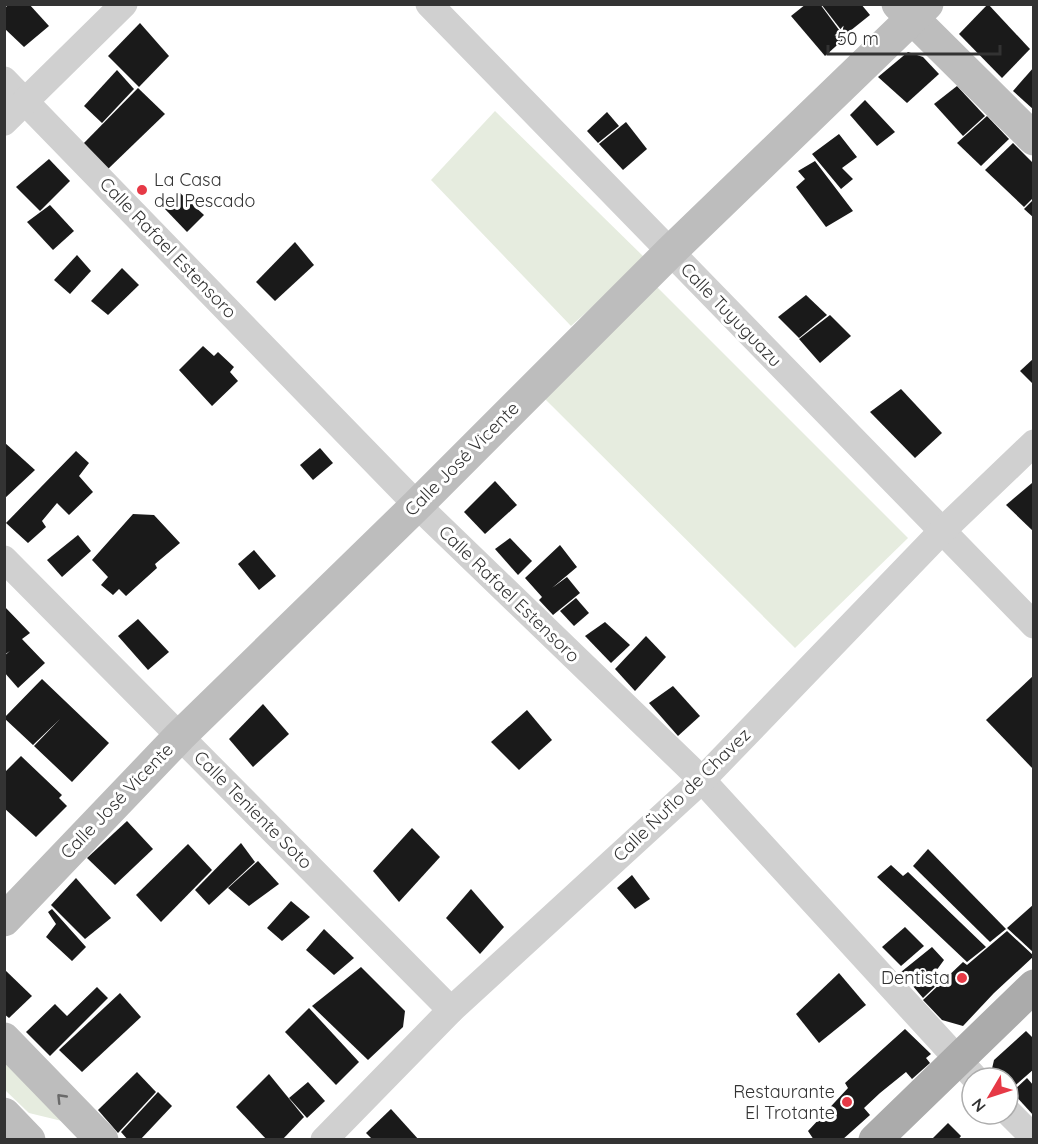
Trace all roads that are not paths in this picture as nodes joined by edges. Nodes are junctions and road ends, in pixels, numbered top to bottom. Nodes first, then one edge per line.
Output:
1 (124, 4) edge
2 (429, 4) edge
3 (912, 10) edge
4 (4, 80) edge
5 (26, 101) junction
6 (4, 122) edge
7 (1034, 139) edge
8 (670, 252) junction
9 (1034, 443) edge
10 (417, 504) junction
11 (942, 531) junction
12 (4, 559) edge
13 (1034, 625) edge
14 (180, 736) junction
15 (702, 780) junction
16 (4, 920) edge
17 (1034, 986) edge
18 (451, 1010) junction
19 (4, 1039) edge
20 (964, 1066) edge
21 (969, 1066) edge
22 (960, 1074) edge
23 (4, 1114) edge
24 (1020, 1124) edge
25 (1034, 1138) edge
26 (29, 1140) edge
27 (102, 1140) edge
28 (324, 1140) edge
29 (875, 1140) edge

1 - 5 street
2 - 8 street, Calle Tuyuguazu
3 - 7 street
3 - 8 street, Calle José Vicente
4 - 5 street, Calle Rafael Estensoro
5 - 6 street
5 - 10 street, Calle Rafael Estensoro
8 - 10 street, Calle José Vicente
8 - 11 street, Calle Tuyuguazu
9 - 11 street, Calle Ñuflo de Chavez
10 - 14 street, Calle José Vicente
10 - 15 street, Calle Rafael Estensoro
11 - 13 street, Calle Tuyuguazu
11 - 15 street, Calle Ñuflo de Chavez
12 - 14 street, Calle Teniente Soto
14 - 16 street, Calle José Vicente
14 - 18 street, Calle Teniente Soto
15 - 18 street, Calle Ñuflo de Chavez
15 - 20 street, Calle Rafael Estensoro
17 - 21 main road
18 - 28 street, Calle Ñuflo de Chavez
27 -> 19 street
22 - 29 main road
23 - 26 street
24 - 25 street

